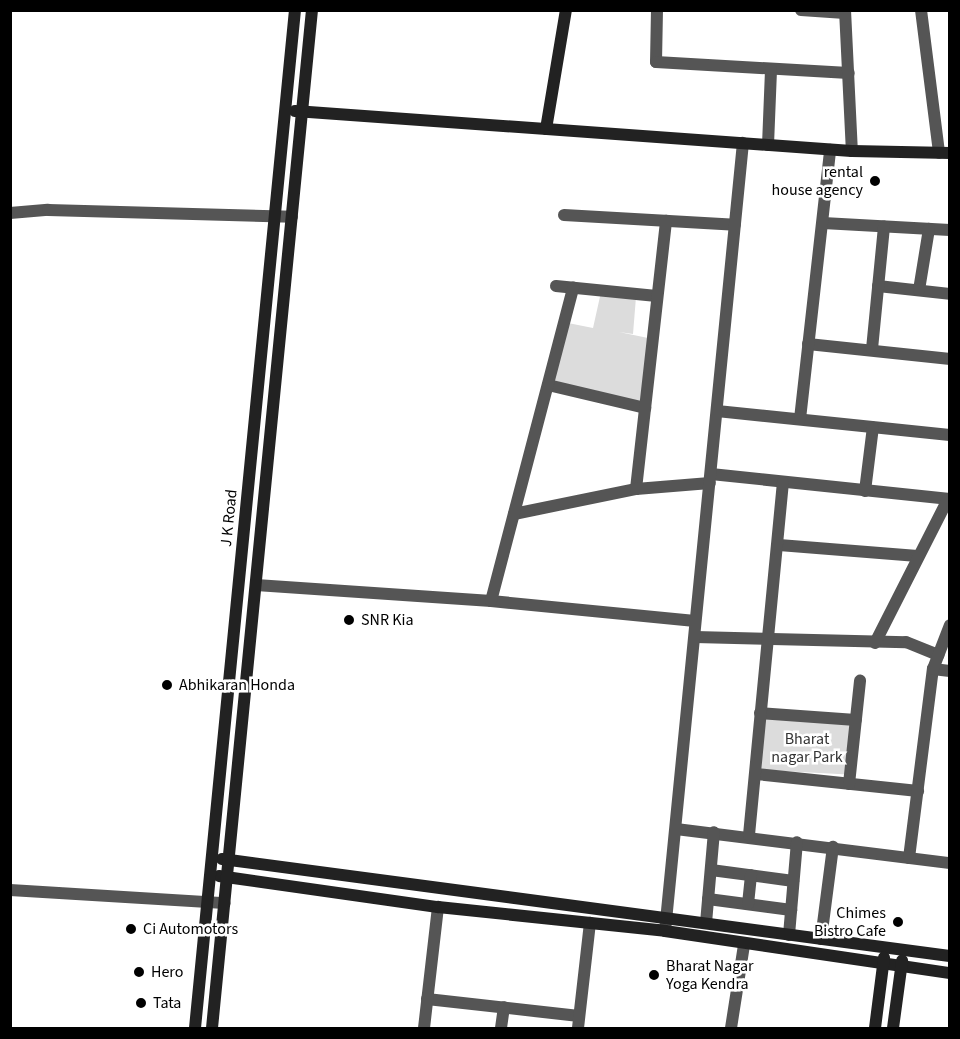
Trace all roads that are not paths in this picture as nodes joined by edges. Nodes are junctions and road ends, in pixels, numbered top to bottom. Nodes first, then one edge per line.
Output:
1 (295, 10) edge
2 (312, 10) edge
3 (566, 10) edge
4 (657, 10) edge
5 (801, 10) edge
6 (921, 10) edge
7 (845, 12) edge
8 (771, 70) junction
9 (849, 73) junction
10 (285, 110) junction
11 (302, 112) junction
12 (546, 129) junction
13 (743, 143) junction
14 (768, 146) junction
15 (830, 150) junction
16 (852, 151) junction
17 (944, 153) edge
18 (10, 213) edge
19 (564, 215) dead end
20 (275, 217) junction
21 (292, 218) junction
22 (666, 221) junction
23 (823, 224) junction
24 (735, 225) junction
25 (884, 227) junction
26 (929, 229) junction
27 (950, 230) edge
28 (556, 286) dead end
29 (878, 286) junction
30 (573, 288) junction
31 (919, 290) junction
32 (950, 294) edge
33 (657, 296) junction
34 (808, 344) junction
35 (872, 349) junction
36 (950, 359) edge
37 (548, 385) junction
38 (645, 408) junction
39 (717, 411) junction
40 (800, 419) junction
41 (873, 427) junction
42 (950, 435) edge
43 (710, 479) junction
44 (783, 483) junction
45 (636, 489) junction
46 (865, 491) junction
47 (949, 499) edge
48 (514, 514) junction
49 (779, 545) junction
50 (918, 556) junction
51 (255, 591) junction
52 (238, 596) junction
53 (491, 601) junction
54 (695, 621) junction
55 (950, 625) edge
56 (695, 637) junction
57 (766, 639) junction
58 (875, 643) junction
59 (938, 655) junction
60 (933, 669) junction
61 (950, 671) edge
62 (860, 681) dead end
63 (760, 714) junction
64 (856, 720) junction
65 (756, 774) junction
66 (849, 784) junction
67 (918, 791) junction
68 (676, 829) junction
69 (714, 832) junction
70 (749, 836) junction
71 (797, 842) junction
72 (834, 847) junction
73 (212, 858) junction
74 (909, 858) junction
75 (229, 860) junction
76 (950, 863) edge
77 (711, 870) junction
78 (210, 875) junction
79 (751, 875) junction
80 (227, 876) junction
81 (794, 881) junction
82 (10, 890) edge
83 (708, 899) junction
84 (208, 902) junction
85 (225, 903) junction
86 (748, 904) junction
87 (438, 907) junction
88 (791, 910) junction
89 (667, 916) junction
90 (591, 923) junction
91 (706, 923) junction
92 (665, 931) junction
93 (789, 935) junction
94 (821, 939) junction
95 (744, 945) junction
96 (886, 948) junction
97 (903, 951) junction
98 (950, 956) edge
99 (884, 965) junction
100 (901, 967) junction
101 (950, 973) edge
102 (427, 999) junction
103 (504, 1007) junction
104 (579, 1022) edge
105 (195, 1029) edge
106 (212, 1029) edge
107 (424, 1029) edge
108 (501, 1029) edge
109 (731, 1029) edge
110 (875, 1029) edge
111 (893, 1029) edge

1 - 10 street, J K Road
2 - 11 street, J K Road
3 - 12 street
4 - 8 street
5 - 7 street
6 - 17 street
7 - 9 street
8 - 9 street
8 - 14 street
9 - 16 street
10 - 11 street
10 - 20 street, J K Road
11 - 12 street
11 - 21 street, J K Road
12 - 13 street
13 - 14 street
13 - 24 street
14 - 15 street
15 - 16 street
15 - 23 street
16 - 17 street
18 - 20 street
19 - 22 street
20 - 21 street
20 - 52 street, J K Road
21 - 51 street, J K Road
22 - 24 street
22 - 33 street
23 - 25 street
23 - 34 street
24 - 39 street
25 - 26 street
25 - 29 street
26 - 27 street
26 - 31 street
28 - 30 street
29 - 31 street
29 - 35 street
30 - 33 street
30 - 37 street
31 - 32 street
33 - 38 street
34 - 35 street
34 - 40 street
35 - 36 street
37 - 38 street
37 - 48 street
38 - 45 street
39 - 40 street
39 - 43 street
40 - 41 street
41 - 42 street
41 - 46 street
43 - 44 street
43 - 45 street
43 - 54 street
44 - 46 street
44 - 49 street
45 - 48 street
46 - 47 street
47 - 50 street
48 - 53 street
49 - 50 street
49 - 57 street
50 - 58 street
51 - 52 street
51 - 53 street
51 - 75 street, J K Road
52 - 73 street, J K Road
53 - 54 street
54 - 56 street
55 - 59 street
56 - 57 street
56 - 68 street
57 - 58 street
57 - 63 street
58 - 59 street
59 - 60 street
60 - 61 street
60 - 67 street
62 - 64 street
63 - 64 street
63 - 65 street
64 - 66 street
65 - 66 street
65 - 70 street
66 - 67 street
67 - 74 street
68 - 69 street
68 - 89 street
69 - 70 street
69 - 77 street
70 - 71 street
71 - 72 street
71 - 81 street
72 - 74 street
72 - 94 street
73 - 75 street
73 - 78 street, J K Road
74 - 76 street
75 - 80 street, J K Road
75 - 89 street
77 - 79 street
77 - 83 street
78 - 80 street
78 - 84 street, J K Road
79 - 81 street
79 - 86 street
80 - 85 street, J K Road
80 - 87 street
81 - 88 street
82 - 84 street
83 - 86 street
83 - 91 street
84 - 85 street
84 - 105 street, J K Road
85 - 106 street, J K Road
86 - 88 street
87 - 90 street
87 - 102 street
88 - 93 street
89 - 91 street
89 - 92 street
90 - 92 street
90 - 104 street
91 - 93 street
92 - 95 street
93 - 94 street
94 - 96 street
95 - 99 street
95 - 109 street
96 - 97 street
96 - 99 street
97 - 98 street
97 - 100 street
99 - 100 street
99 - 110 street
100 - 101 street
100 - 111 street
102 - 103 street
102 - 107 street
103 - 104 street
103 - 108 street

